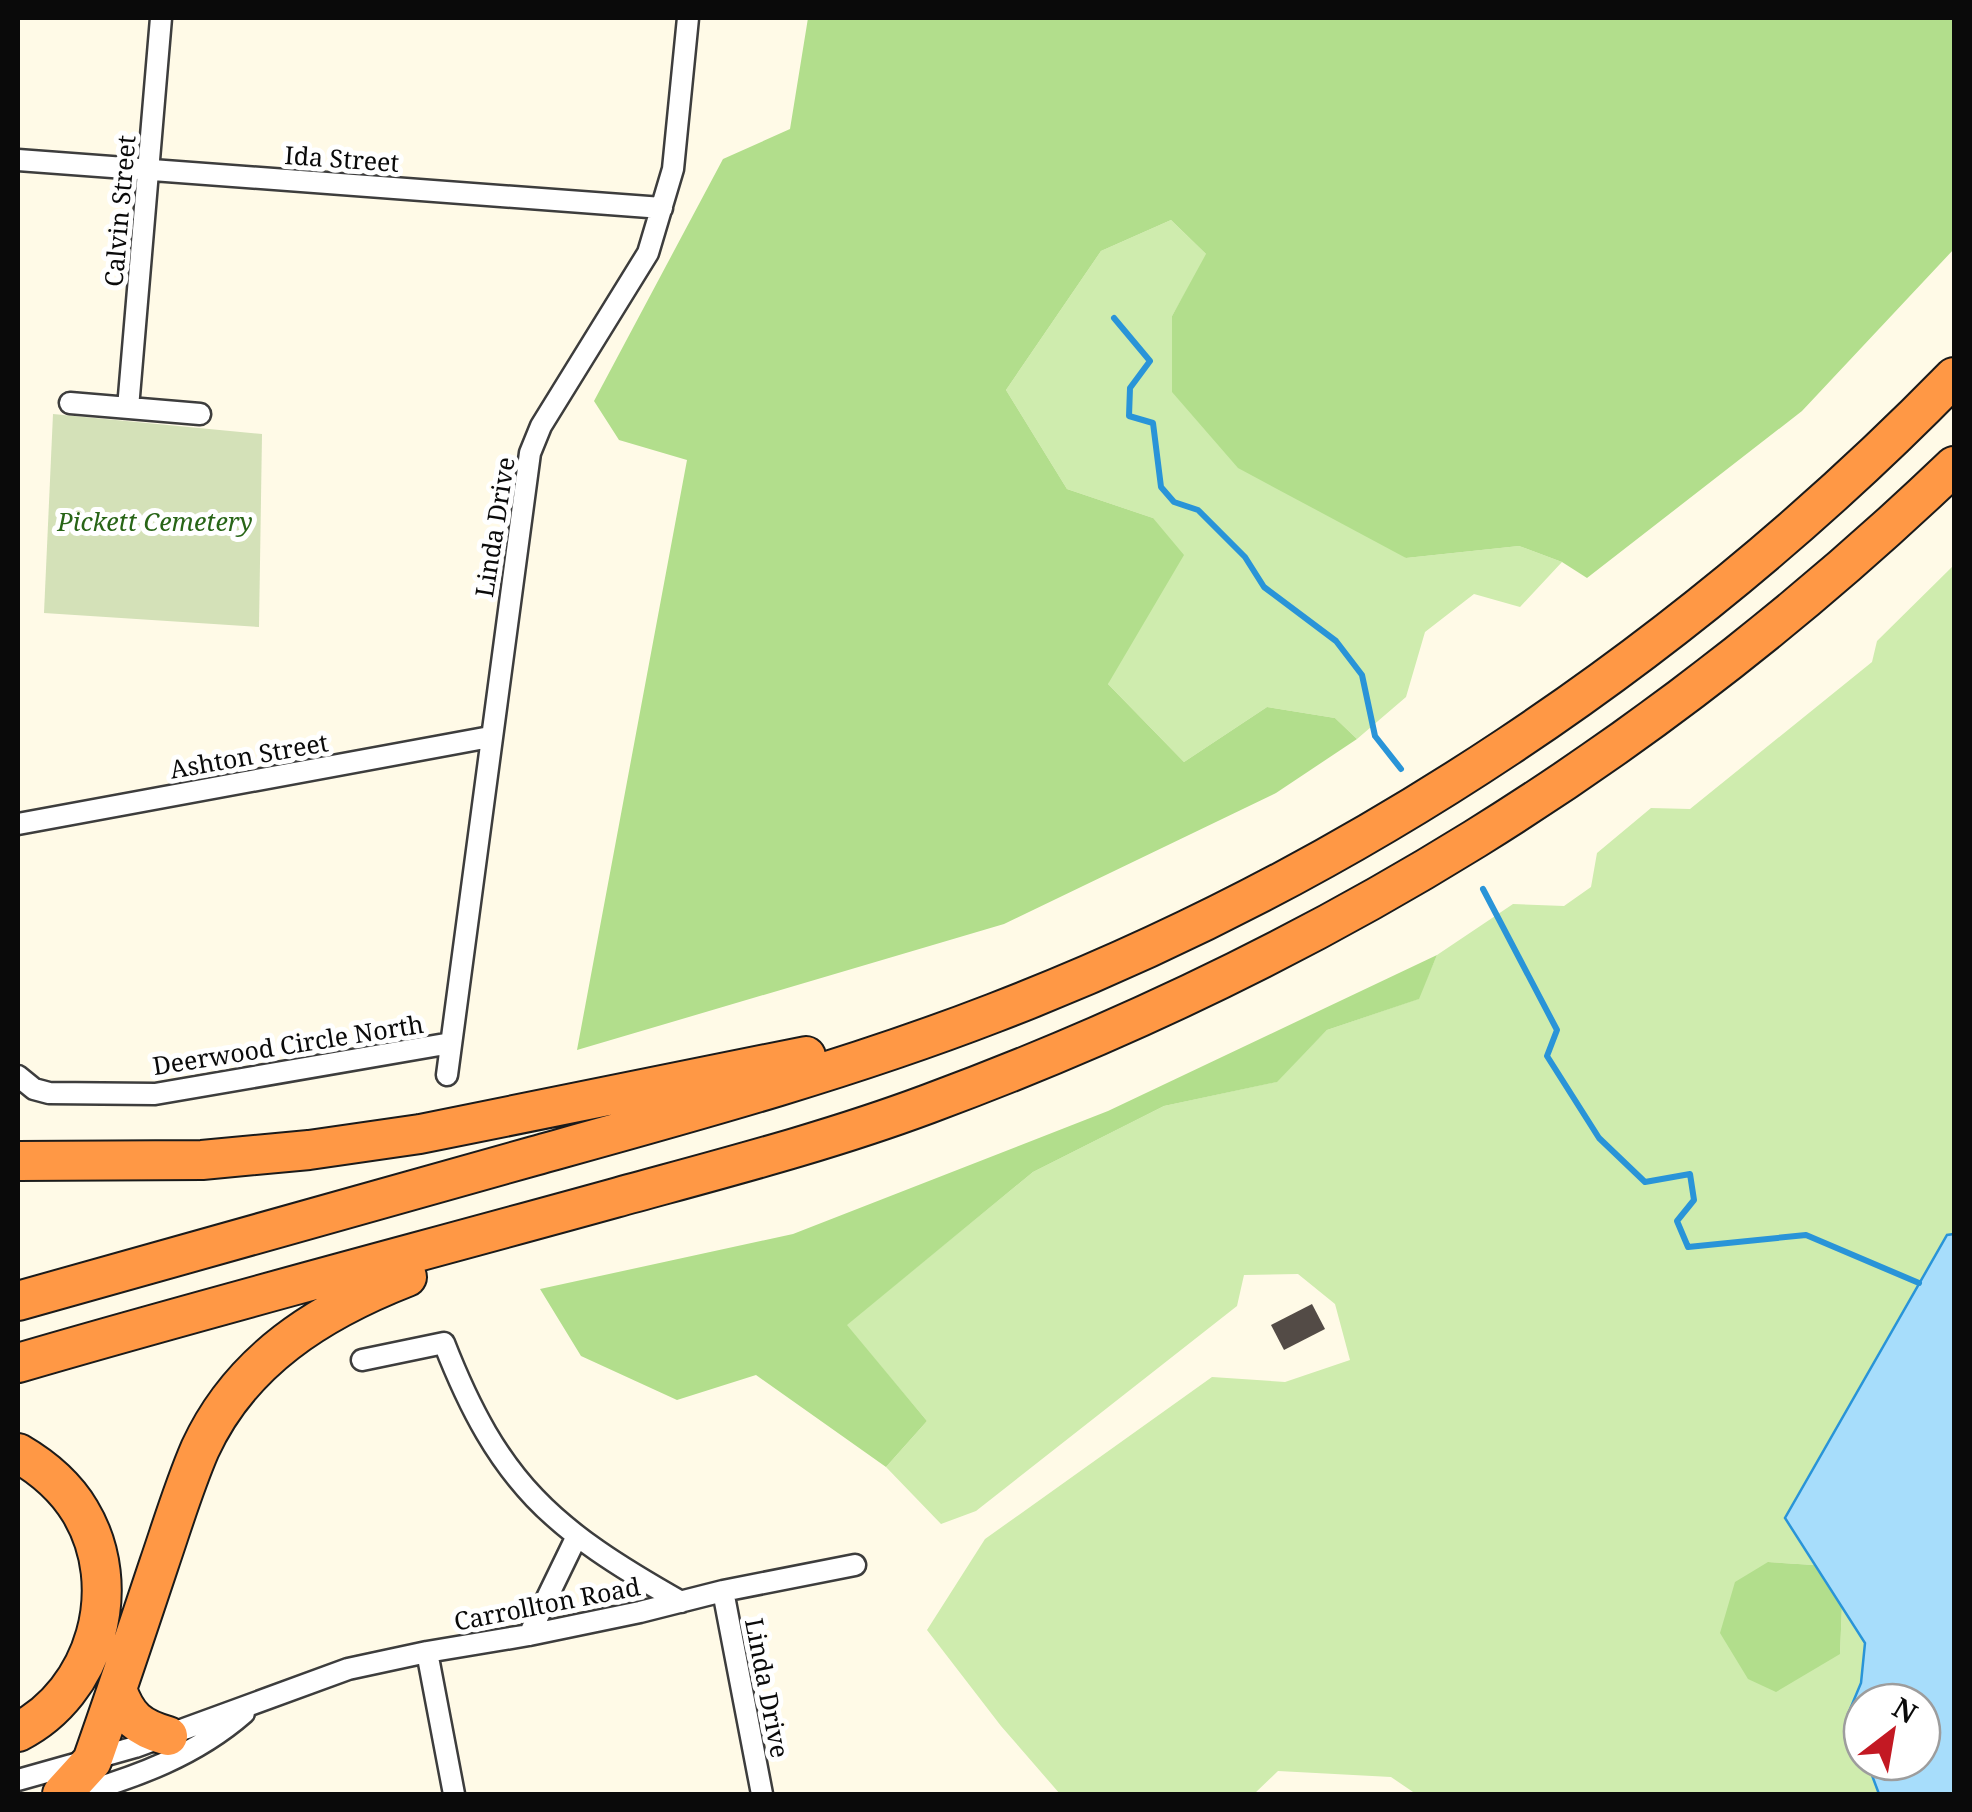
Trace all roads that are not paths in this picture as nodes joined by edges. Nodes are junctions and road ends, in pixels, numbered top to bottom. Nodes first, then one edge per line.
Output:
1 (161, 18) edge
2 (688, 18) edge
3 (18, 160) edge
4 (149, 170) junction
5 (662, 208) junction
6 (1954, 377) edge
7 (70, 403) dead end
8 (128, 408) junction
9 (200, 414) dead end
10 (1954, 466) edge
11 (490, 738) junction
12 (18, 824) edge
13 (999, 1012) junction
14 (451, 1043) junction
15 (18, 1076) edge
16 (447, 1076) dead end
17 (18, 1162) edge
18 (597, 1203) junction
19 (18, 1301) edge
20 (362, 1360) dead end
21 (18, 1363) edge
22 (18, 1453) edge
23 (576, 1538) junction
24 (855, 1566) dead end
25 (723, 1590) junction
26 (681, 1602) junction
27 (529, 1635) junction
28 (427, 1652) junction
29 (117, 1690) junction
30 (253, 1706) junction
31 (18, 1732) edge
32 (168, 1736) junction
33 (85, 1778) edge
34 (18, 1780) edge
35 (62, 1794) edge
36 (454, 1794) edge
37 (762, 1794) edge

1 - 4 street, Calvin Street
2 - 5 street, Linda Drive
3 - 4 street, Ida Street
4 - 5 street, Ida Street
4 - 8 street, Calvin Street
5 - 11 street, Linda Drive
6 - 13 highway
7 - 8 street
8 - 9 street
10 - 18 highway
11 - 12 street, Ashton Street
11 - 14 street, Linda Drive
13 - 17 highway
13 - 19 highway
14 - 15 street, Deerwood Circle North
14 - 16 street, Linda Drive
18 - 21 highway
18 - 29 highway
20 - 23 street
22 - 31 highway
23 - 26 street
23 - 27 street
24 - 25 street, Carrollton Road
25 - 26 street, Carrollton Road
25 - 37 street, Linda Drive
26 - 27 street, Carrollton Road
27 - 28 street, Carrollton Road
28 - 30 street, Carrollton Road
28 - 36 street
29 - 32 highway
29 - 33 highway
30 - 32 street, Carrollton Road
30 - 33 street, Carrollton Road
32 - 33 street, Carrollton Road
33 - 34 street, Carrollton Road
33 - 35 highway

